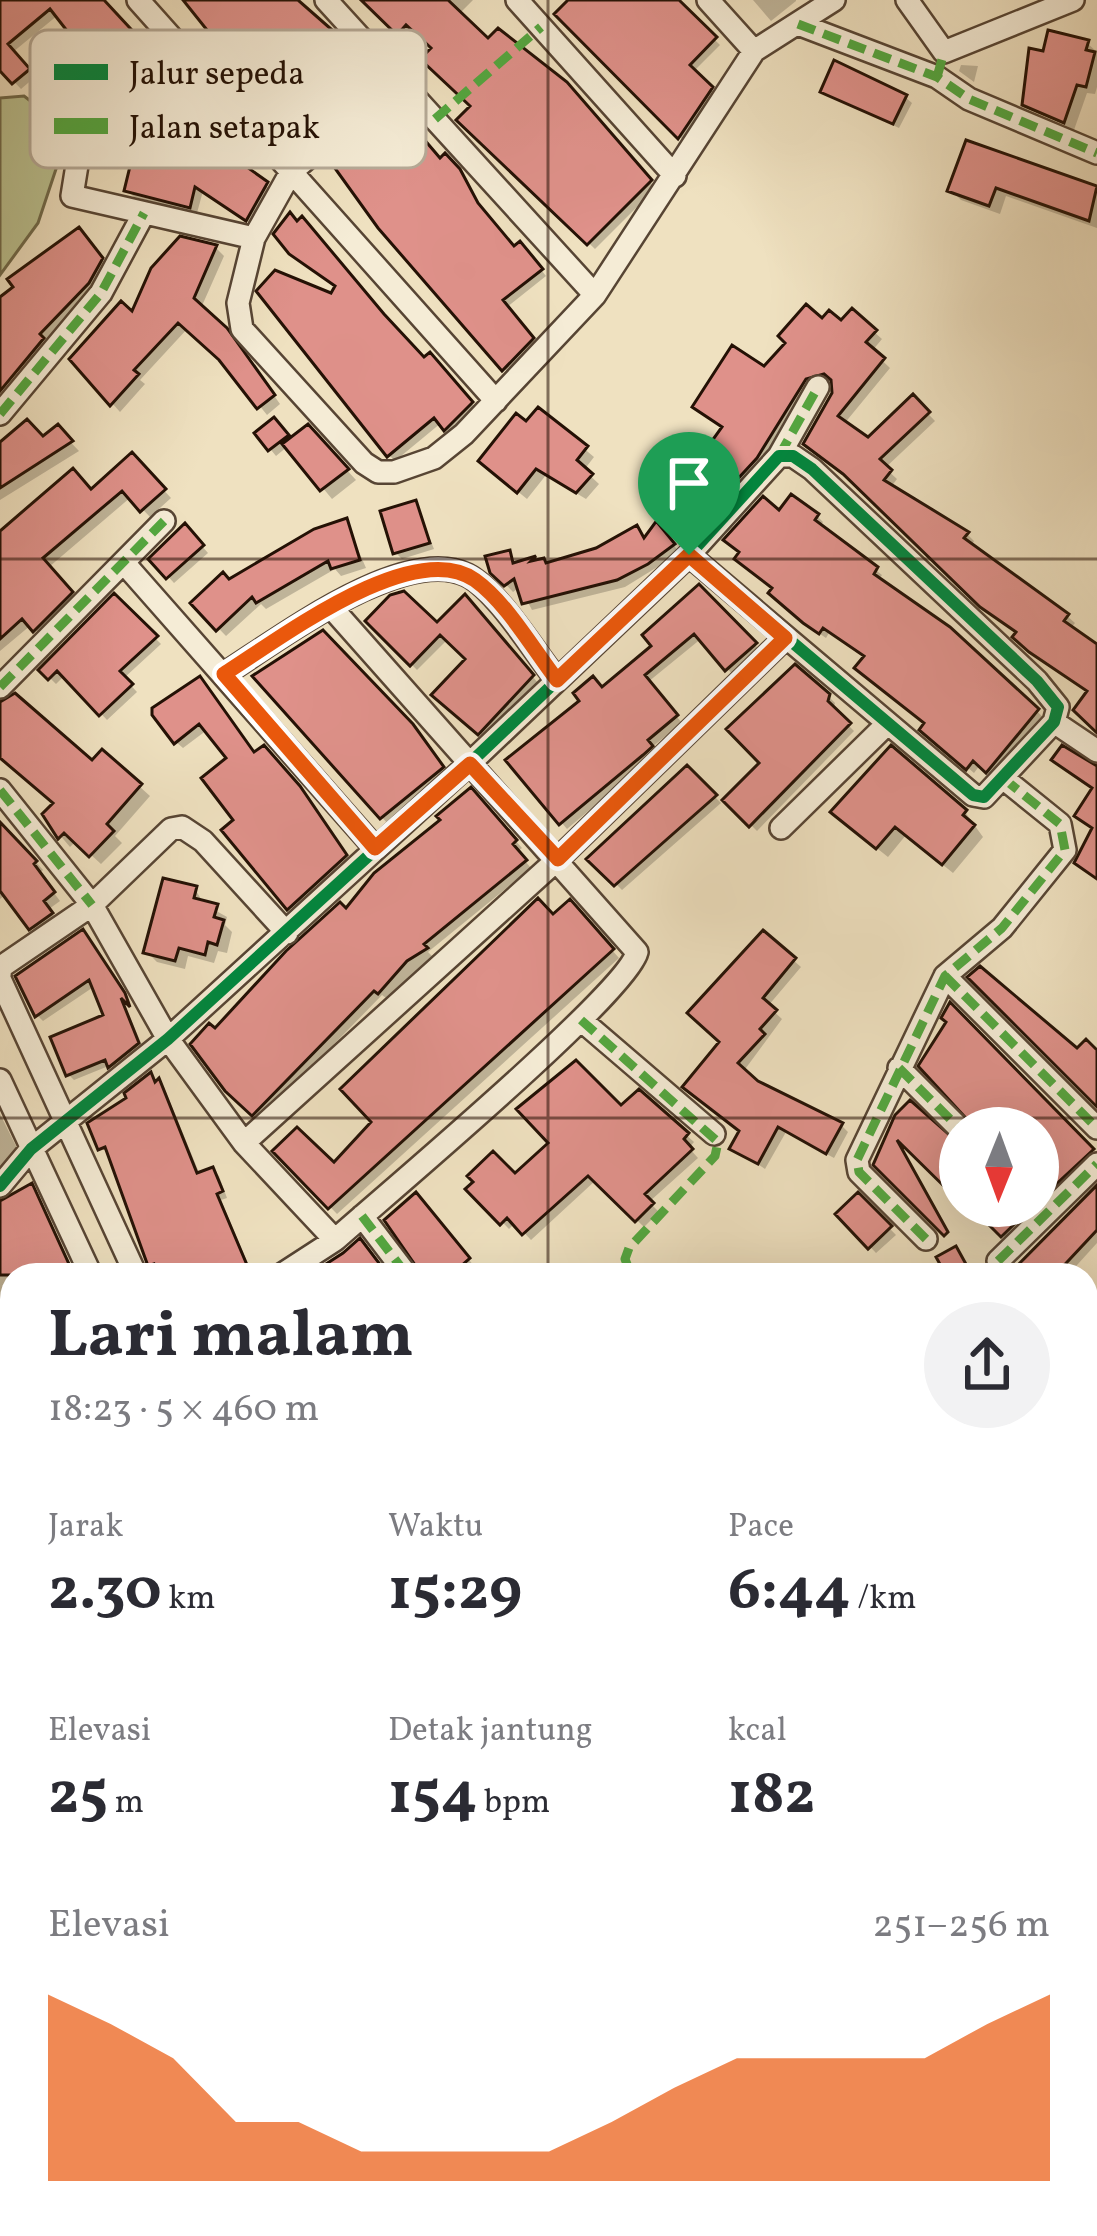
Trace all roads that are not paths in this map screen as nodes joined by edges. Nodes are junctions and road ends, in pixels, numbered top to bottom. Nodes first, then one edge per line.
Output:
1 (138, 0) edge
2 (326, 0) edge
3 (517, 0) edge
4 (708, 0) edge
5 (834, 0) edge
6 (907, 0) edge
7 (1073, 0) edge
8 (798, 24) junction
9 (165, 30) edge
10 (353, 30) edge
11 (754, 51) junction
12 (944, 52) junction
13 (937, 77) junction
14 (426, 110) edge
15 (1097, 153) edge
16 (75, 168) edge
17 (288, 168) edge
18 (297, 168) edge
19 (292, 172) junction
20 (675, 176) junction
21 (144, 213) junction
22 (254, 238) junction
23 (595, 295) junction
24 (818, 386) dead end
25 (496, 401) junction
26 (0, 414) edge
27 (779, 456) junction
28 (164, 521) dead end
29 (689, 555) junction
30 (124, 563) junction
31 (331, 608) junction
32 (785, 638) junction
33 (224, 674) junction
34 (557, 680) junction
35 (0, 687) edge
36 (1054, 722) junction
37 (886, 725) junction
38 (1097, 751) edge
39 (470, 764) junction
40 (1003, 778) junction
41 (0, 790) edge
42 (782, 828) dead end
43 (375, 848) junction
44 (558, 859) junction
45 (92, 905) junction
46 (287, 933) junction
47 (945, 976) junction
48 (0, 977) edge
49 (580, 1020) junction
50 (168, 1039) junction
51 (899, 1068) junction
52 (0, 1080) edge
53 (939, 1108) edge
54 (63, 1122) junction
55 (1097, 1128) edge
56 (714, 1134) dead end
57 (244, 1143) junction
58 (31, 1149) junction
59 (1097, 1164) edge
60 (0, 1186) edge
61 (1059, 1195) edge
62 (362, 1216) junction
63 (1027, 1227) edge
64 (926, 1239) dead end
65 (334, 1240) junction
66 (998, 1262) dead end
67 (85, 1263) edge
68 (130, 1263) edge
69 (299, 1263) edge
70 (398, 1263) edge

1 - 9 street
2 - 10 street
3 - 20 street
4 - 11 street
5 - 8 street
6 - 12 street
7 - 12 street
8 - 11 street
8 - 13 street
11 - 20 street
12 - 13 street
13 - 15 street
14 - 23 street
16 - 21 street
17 - 19 street
18 - 19 street
19 - 22 street
19 - 25 street
20 - 23 street
21 - 22 street
21 - 26 street
22 - 25 street
23 - 25 street
24 - 27 street
27 - 29 street
27 - 36 street
28 - 30 street
29 - 32 street
29 - 34 street
30 - 33 street
30 - 35 street
31 - 33 street
31 - 34 street
31 - 39 street
32 - 37 street
32 - 44 street
33 - 43 street
34 - 39 street
36 - 38 street
36 - 40 street
37 - 40 street
37 - 42 street
39 - 43 street
39 - 44 street
40 - 47 street
41 - 45 street
43 - 46 street
44 - 49 street
44 - 57 street
45 - 46 street
45 - 48 street
45 - 50 street
46 - 50 street
47 - 51 street
47 - 55 street
48 - 54 street
49 - 56 street
49 - 62 street
50 - 54 street
50 - 57 street
51 - 53 street
51 - 64 street
52 - 58 street
54 - 58 street
54 - 68 street
57 - 65 street
58 - 60 street
58 - 67 street
59 - 61 street
62 - 65 street
62 - 70 street
63 - 66 street
65 - 69 street

